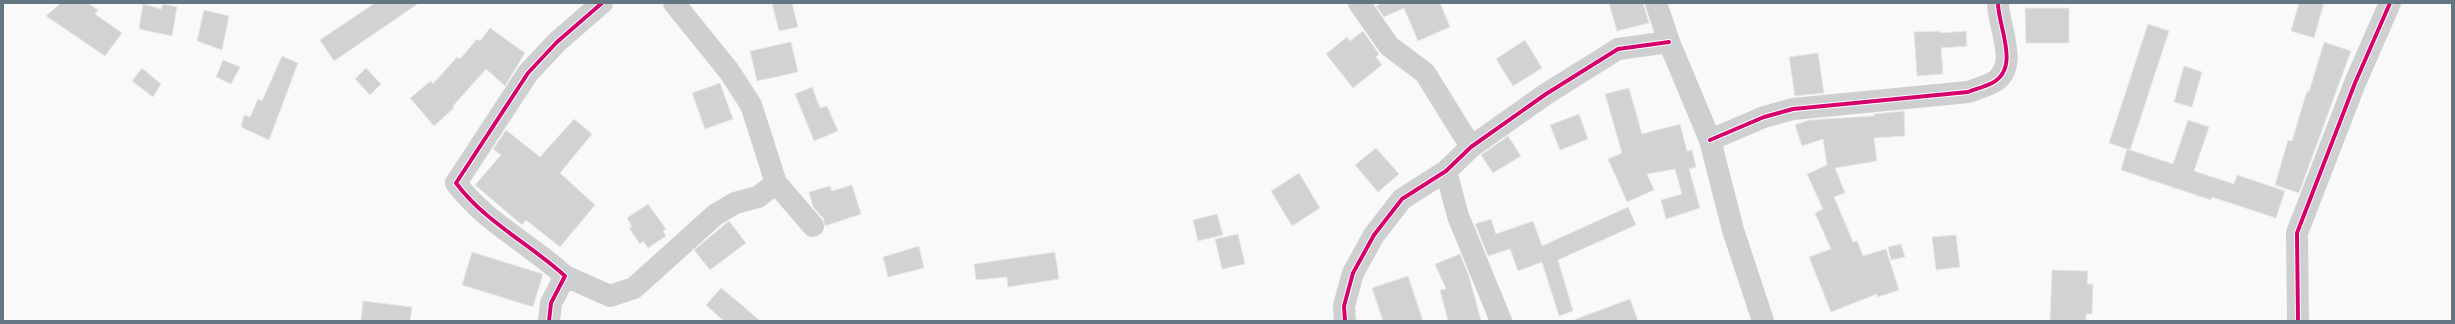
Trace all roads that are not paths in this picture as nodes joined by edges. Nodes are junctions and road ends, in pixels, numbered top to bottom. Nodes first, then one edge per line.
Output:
1 (602, 3) edge
2 (674, 3) edge
3 (1359, 3) edge
4 (1656, 3) edge
5 (1998, 3) edge
6 (2390, 3) edge
7 (1669, 42) junction
8 (1710, 140) junction
9 (1471, 147) junction
10 (1446, 171) junction
11 (776, 183) junction
12 (812, 226) dead end
13 (565, 276) junction
14 (549, 321) edge
15 (1345, 321) edge
16 (1501, 321) edge
17 (1763, 321) edge
18 (2298, 321) edge

1 - 13 street
2 - 11 street
3 - 9 street
4 - 7 street
5 - 8 street
6 - 18 street
7 - 8 street
7 - 9 street
8 - 17 street
9 - 10 street
10 - 15 street
10 - 16 street
11 - 12 street
11 - 13 street
13 - 14 street

